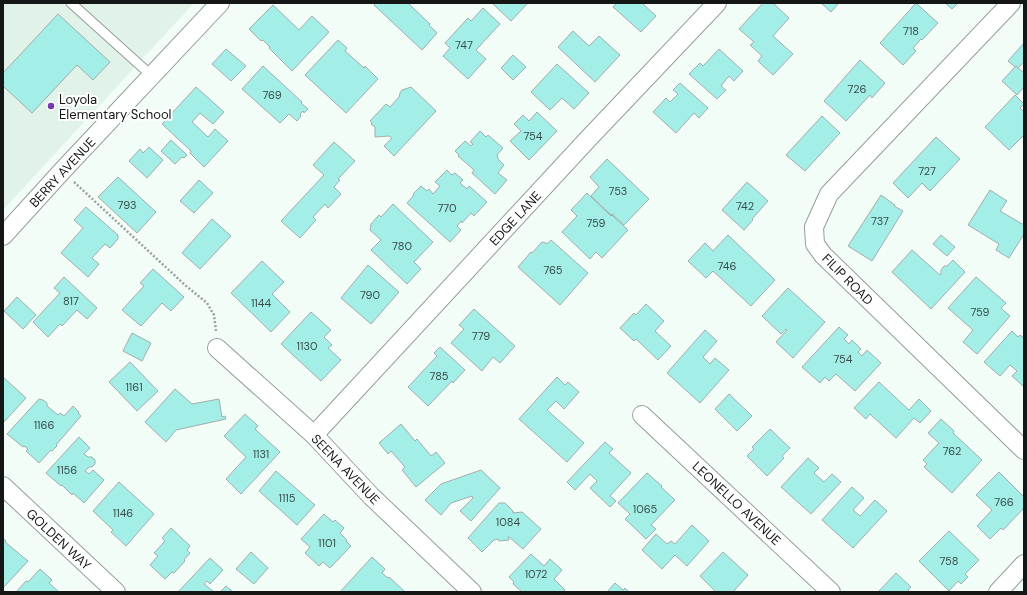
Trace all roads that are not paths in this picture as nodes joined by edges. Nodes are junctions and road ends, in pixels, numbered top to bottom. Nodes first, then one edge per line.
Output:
1 (71, 3) edge
2 (220, 3) edge
3 (716, 3) edge
4 (1010, 3) edge
5 (152, 76) junction
6 (3, 236) edge
7 (217, 348) road end
8 (642, 415) dead end
9 (314, 435) junction
10 (1024, 450) edge
11 (3, 486) edge
12 (1024, 564) edge
13 (116, 592) edge
14 (472, 592) edge
15 (831, 592) edge
16 (998, 592) edge

1 - 5 lane
2 - 5 street, BERRY AVENUE
3 - 9 street, EDGE LANE
4 - 10 street, FILIP ROAD
5 - 6 street, BERRY AVENUE
7 - 9 street, SEENA AVENUE
8 - 15 street, LEONELLO AVENUE
9 - 14 street, SEENA AVENUE
11 - 13 street, GOLDEN WAY
12 - 16 street

